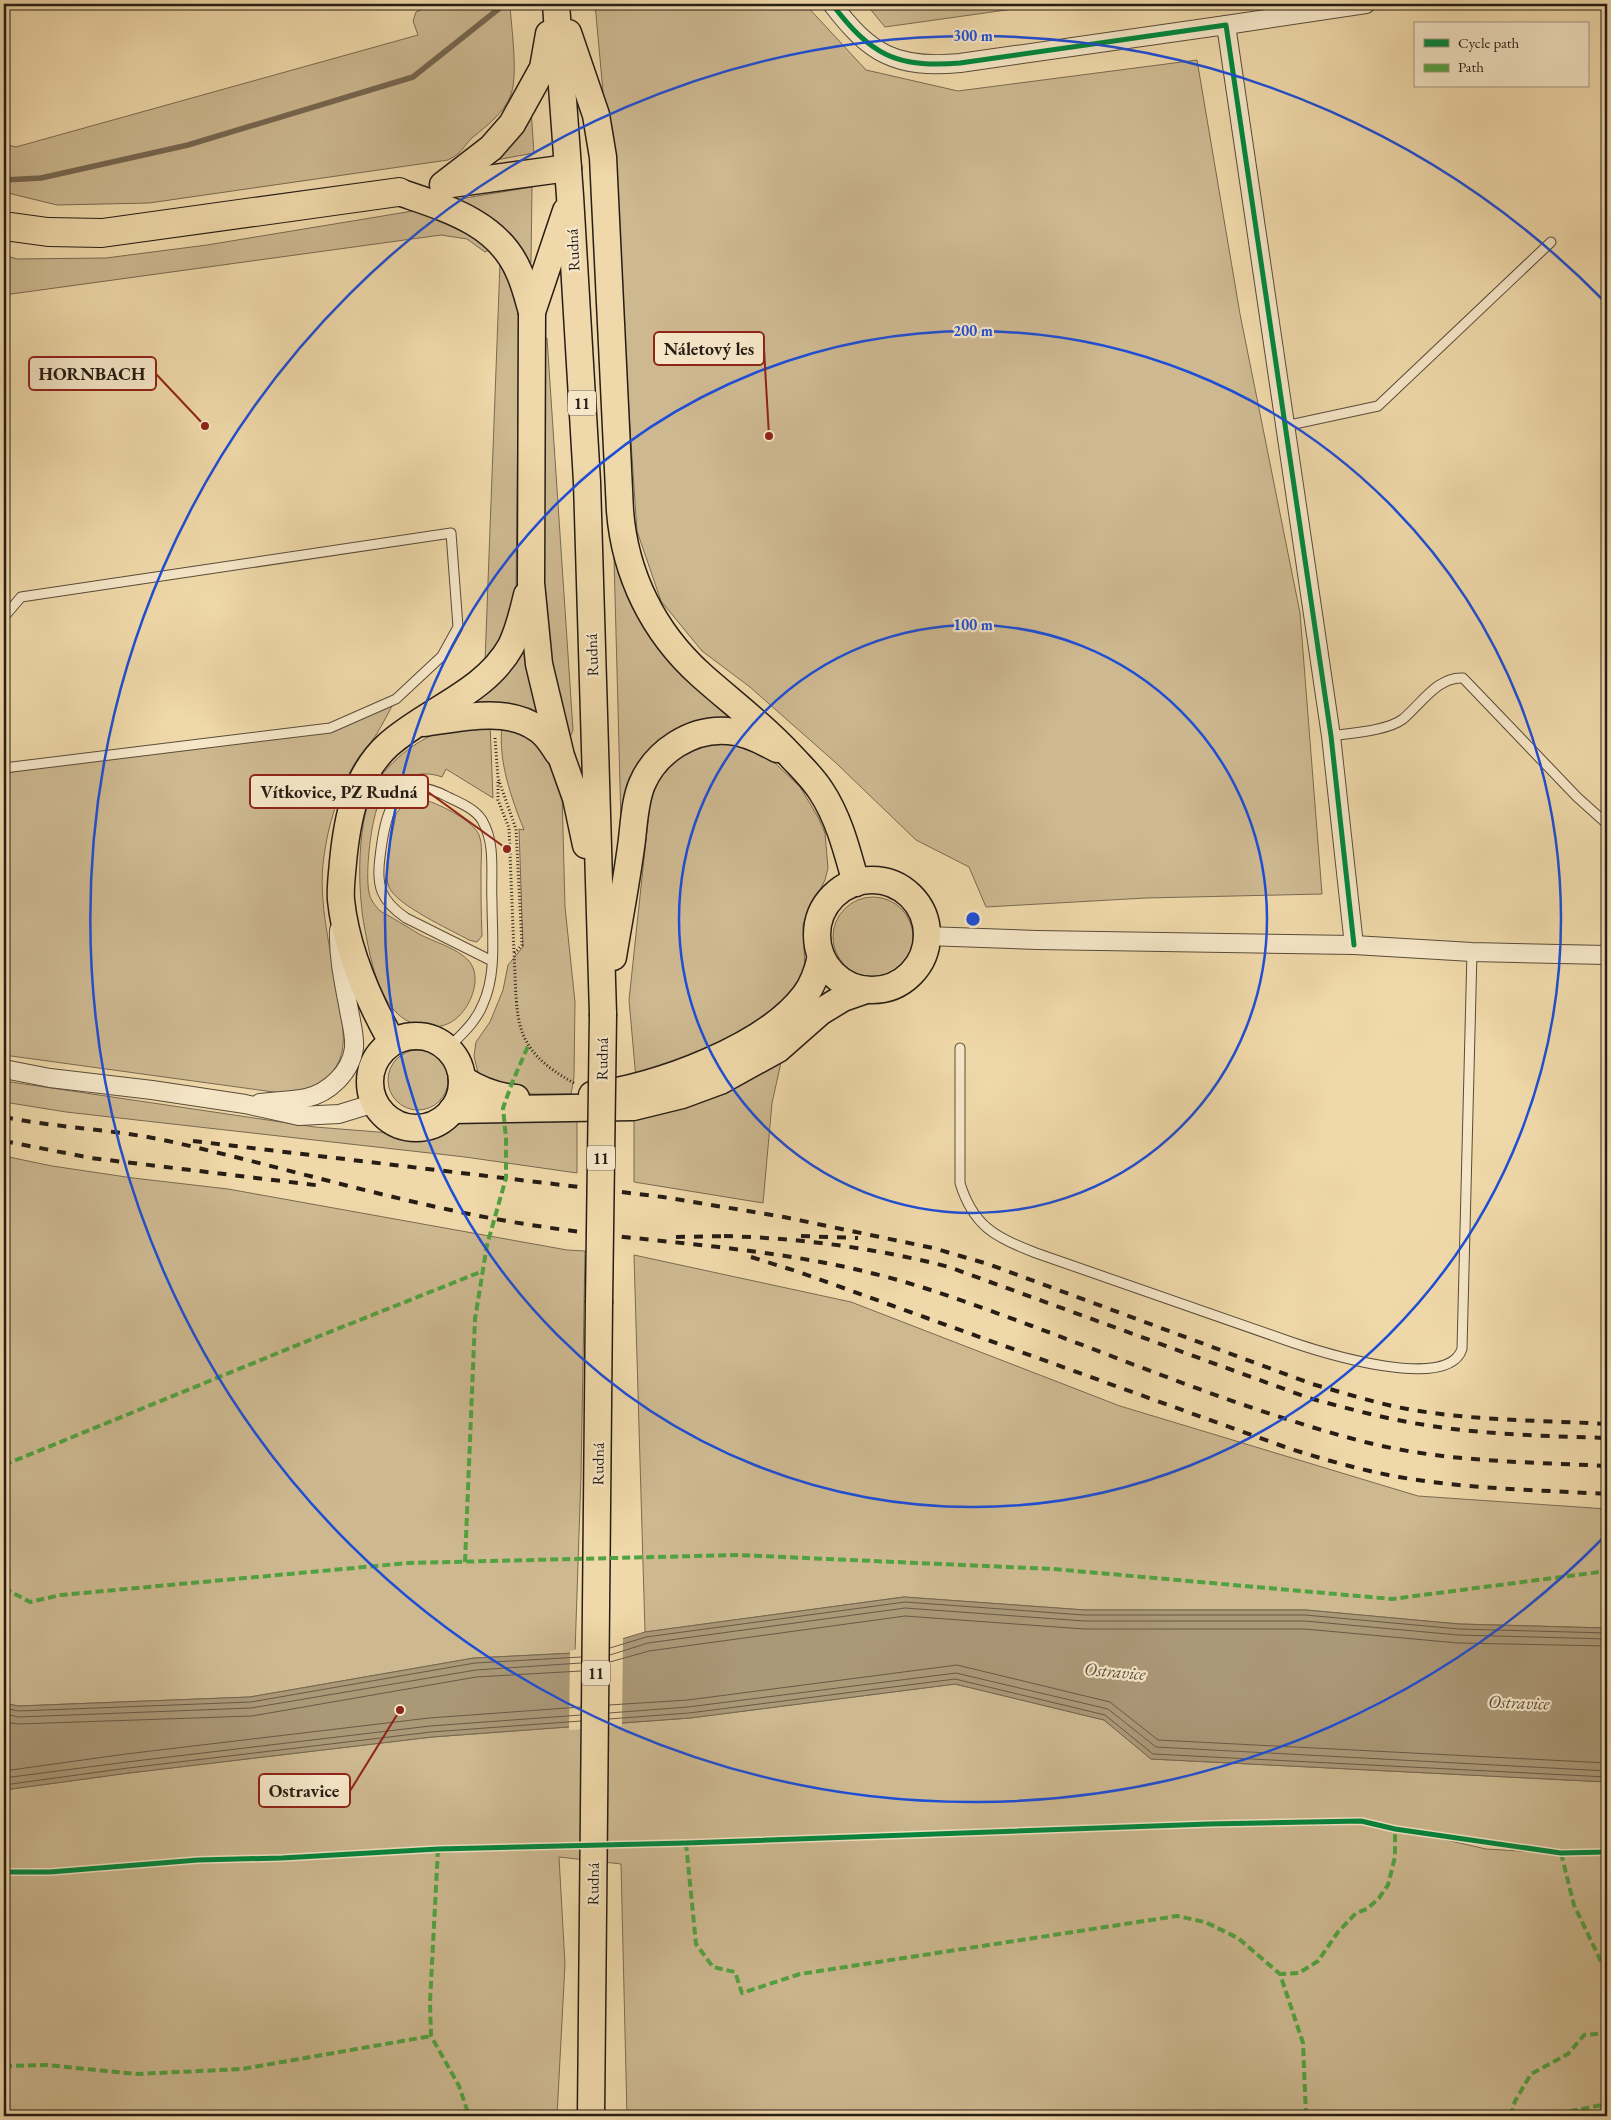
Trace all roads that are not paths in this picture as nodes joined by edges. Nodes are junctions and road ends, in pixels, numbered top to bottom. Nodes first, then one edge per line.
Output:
1 (557, 4) edge
2 (832, 4) edge
3 (1366, 4) edge
4 (1226, 25) junction
5 (568, 168) junction
6 (443, 185) junction
7 (399, 192) junction
8 (570, 196) junction
9 (4, 226) edge
10 (1551, 242) dead end
11 (532, 312) junction
12 (1285, 426) junction
13 (531, 583) junction
14 (4, 617) edge
15 (413, 725) junction
16 (1331, 736) junction
17 (561, 756) junction
18 (792, 757) junction
19 (4, 768) edge
20 (1607, 824) edge
21 (856, 883) junction
22 (341, 898) junction
23 (600, 927) junction
24 (926, 936) junction
25 (1354, 945) junction
26 (1472, 952) junction
27 (1607, 955) edge
28 (821, 956) junction
29 (492, 961) junction
30 (866, 990) junction
31 (603, 1014) junction
32 (392, 1042) junction
33 (448, 1048) junction
34 (960, 1048) dead end
35 (4, 1068) edge
36 (462, 1079) junction
37 (375, 1103) junction
38 (245, 1104) junction
39 (452, 1110) junction
40 (592, 2116) edge

1 - 5 main road, Rudná / 11
1 - 6 main road
1 - 18 main road
2 - 4 street
3 - 4 street
4 - 12 street
5 - 6 main road
5 - 8 main road, Rudná / 11
6 - 7 main road
7 - 9 highway
7 - 11 main road
8 - 11 main road
8 - 23 main road, Rudná / 11
10 - 12 lane
11 - 13 main road
12 - 16 street
13 - 15 main road
13 - 17 main road
14 - 19 lane
15 - 17 main road
15 - 22 main road
16 - 20 lane
16 - 25 street
17 - 23 main road
18 - 21 main road
18 - 31 main road
21 - 24 main road
21 - 28 main road
22 - 32 main road
22 - 38 street
23 - 31 main road, Rudná / 11
24 - 25 street
24 - 30 main road
25 - 26 street
26 - 27 street
26 - 34 lane
28 - 30 main road
28 - 36 main road
29 - 29 lane
29 - 33 lane
30 - 39 main road
31 - 40 main road, Rudná / 11, bridge
32 - 33 main road
32 - 37 main road
33 - 36 main road
35 - 38 street
36 - 39 main road
37 - 38 street
37 - 39 main road

